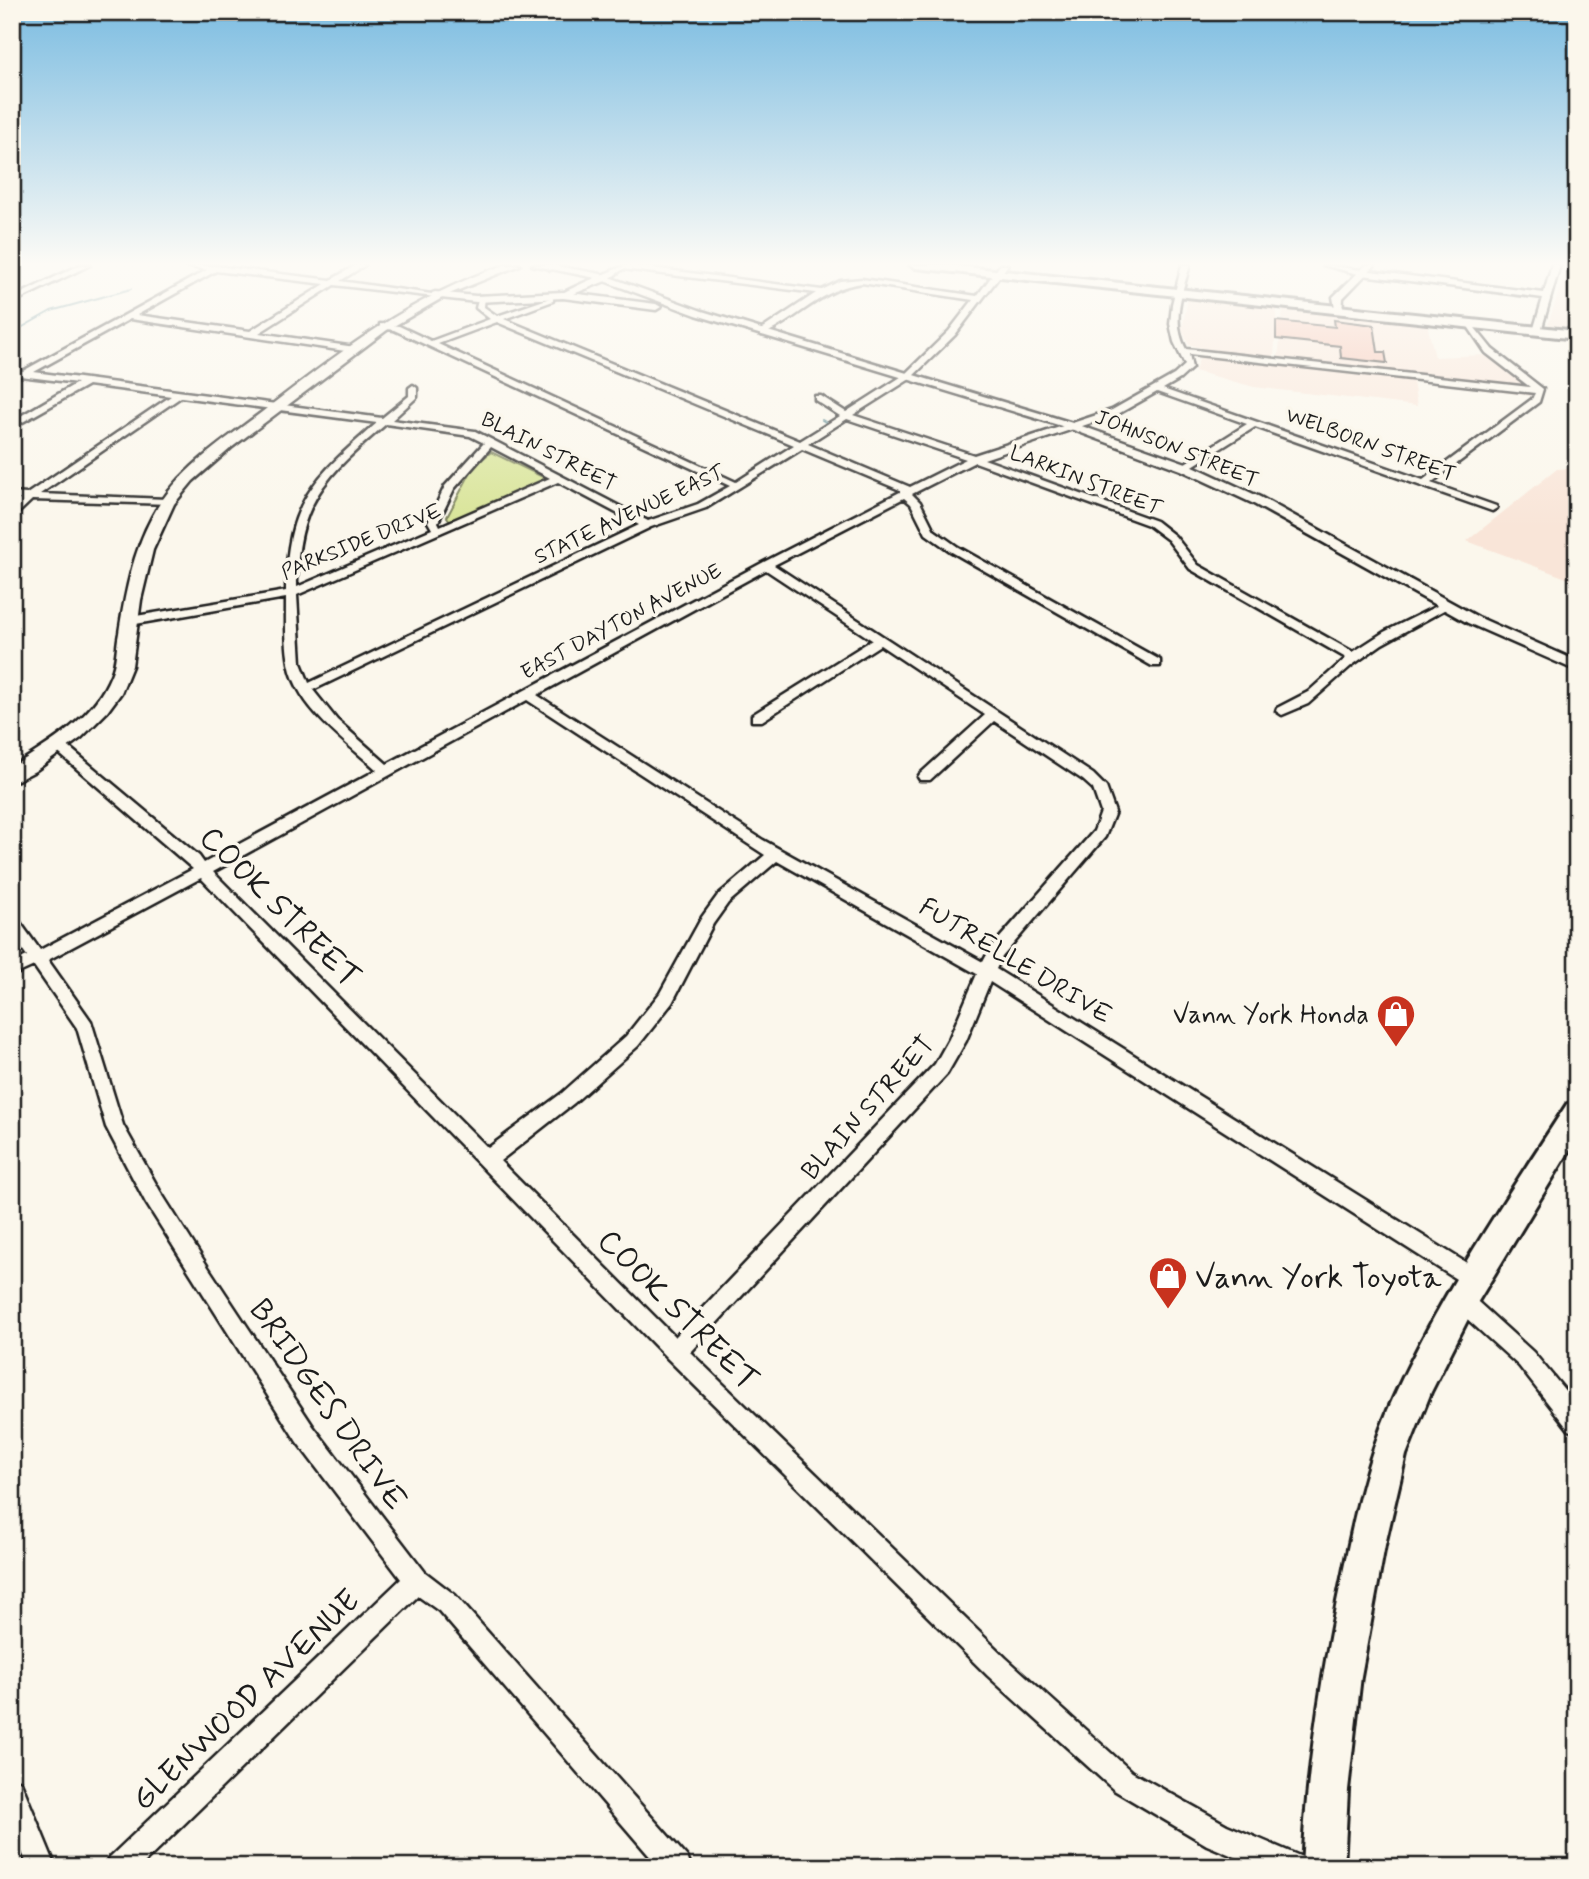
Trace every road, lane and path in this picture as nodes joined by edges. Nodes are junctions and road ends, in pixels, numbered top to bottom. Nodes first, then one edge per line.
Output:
1 (62, 353) edge
2 (347, 353) edge
3 (450, 353) edge
4 (578, 353) edge
5 (827, 353) edge
6 (931, 353) edge
7 (1185, 353) edge
8 (1200, 353) edge
9 (1491, 353) edge
10 (12, 372) edge
11 (24, 373) junction
12 (907, 377) junction
13 (12, 378) edge
14 (86, 382) junction
15 (413, 388) dead end
16 (1156, 389) junction
17 (1540, 391) junction
18 (181, 393) junction
19 (818, 398) dead end
20 (278, 406) junction
21 (846, 416) junction
22 (387, 420) junction
23 (1255, 423) junction
24 (12, 425) edge
25 (1072, 426) junction
26 (489, 443) junction
27 (801, 445) junction
28 (973, 458) junction
29 (1185, 467) junction
30 (558, 479) junction
31 (1425, 483) junction
32 (737, 486) junction
33 (905, 494) junction
34 (12, 496) edge
35 (29, 497) junction
36 (167, 502) junction
37 (1492, 508) dead end
38 (12, 516) edge
39 (647, 525) junction
40 (438, 531) junction
41 (766, 565) junction
42 (293, 593) junction
43 (1447, 605) junction
44 (130, 621) junction
45 (880, 640) junction
46 (1353, 657) junction
47 (1156, 663) dead end
48 (1577, 667) edge
49 (306, 689) junction
50 (527, 694) junction
51 (1282, 711) dead end
52 (994, 714) junction
53 (757, 718) dead end
54 (59, 746) junction
55 (386, 771) junction
56 (12, 776) edge
57 (925, 777) dead end
58 (776, 854) junction
59 (201, 870) junction
60 (12, 922) edge
61 (39, 958) junction
62 (12, 970) edge
63 (986, 971) junction
64 (1577, 1114) edge
65 (487, 1160) junction
66 (1467, 1289) junction
67 (675, 1352) junction
68 (1577, 1422) edge
69 (417, 1580) junction
70 (12, 1791) edge
71 (42, 1867) edge
72 (120, 1867) edge
73 (677, 1867) edge
74 (1292, 1867) edge
75 (1323, 1867) edge

1 - 11 street
2 - 20 main road
3 - 32 street
4 - 27 street
5 - 12 street, JOHNSON STREET
6 - 12 street, STATE AVENUE EAST
7 - 16 street, EAST DAYTON AVENUE
8 - 17 street
9 - 17 street
10 - 11 street, BLAIN STREET
11 - 13 street
11 - 14 street, BLAIN STREET
12 - 21 street, STATE AVENUE EAST
12 - 25 street, JOHNSON STREET
14 - 18 street, BLAIN STREET
14 - 24 street
15 - 22 street
16 - 23 street, WELBORN STREET
16 - 25 street, EAST DAYTON AVENUE
17 - 31 street
18 - 20 street, BLAIN STREET
18 - 35 street
19 - 21 street, LARKIN STREET
20 - 22 street, BLAIN STREET
20 - 36 main road
21 - 27 street, STATE AVENUE EAST
21 - 28 street, LARKIN STREET
22 - 26 street, BLAIN STREET
22 - 42 street
23 - 29 street
23 - 31 street, WELBORN STREET
25 - 28 street, EAST DAYTON AVENUE
25 - 29 street, JOHNSON STREET
26 - 30 street, BLAIN STREET
26 - 40 street
27 - 32 street, STATE AVENUE EAST
27 - 33 street
28 - 33 street, EAST DAYTON AVENUE
28 - 46 street, LARKIN STREET
29 - 43 street, JOHNSON STREET
30 - 39 street, BLAIN STREET
30 - 40 street, PARKSIDE DRIVE
31 - 37 street, WELBORN STREET
32 - 39 street, STATE AVENUE EAST
33 - 41 street, EAST DAYTON AVENUE
33 - 47 street
34 - 35 street
35 - 36 street
35 - 38 street
36 - 44 main road
39 - 49 street, STATE AVENUE EAST
40 - 42 street, PARKSIDE DRIVE
41 - 45 street, BLAIN STREET
41 - 50 street, EAST DAYTON AVENUE
42 - 44 street, PARKSIDE DRIVE
42 - 49 street
43 - 46 street
43 - 48 street, JOHNSON STREET
44 - 54 main road
45 - 52 street, BLAIN STREET
45 - 53 street
46 - 51 street
49 - 55 street
50 - 55 street, EAST DAYTON AVENUE
50 - 58 street, FUTRELLE DRIVE
52 - 57 street
52 - 63 street, BLAIN STREET
54 - 56 main road
54 - 59 street, COOK STREET
55 - 59 street, EAST DAYTON AVENUE
58 - 63 street, FUTRELLE DRIVE
58 - 65 street
59 - 61 street, EAST DAYTON AVENUE
59 - 65 street, COOK STREET
60 - 61 street, BRIDGES DRIVE
61 - 62 street, EAST DAYTON AVENUE
61 - 69 street, BRIDGES DRIVE
63 - 66 street, FUTRELLE DRIVE
63 - 67 street, BLAIN STREET
64 - 66 main road
65 - 67 street, COOK STREET
66 - 68 street, FUTRELLE DRIVE
66 - 75 main road
67 - 74 street, COOK STREET
69 - 72 street, GLENWOOD AVENUE
69 - 73 street, BRIDGES DRIVE
70 - 71 street

